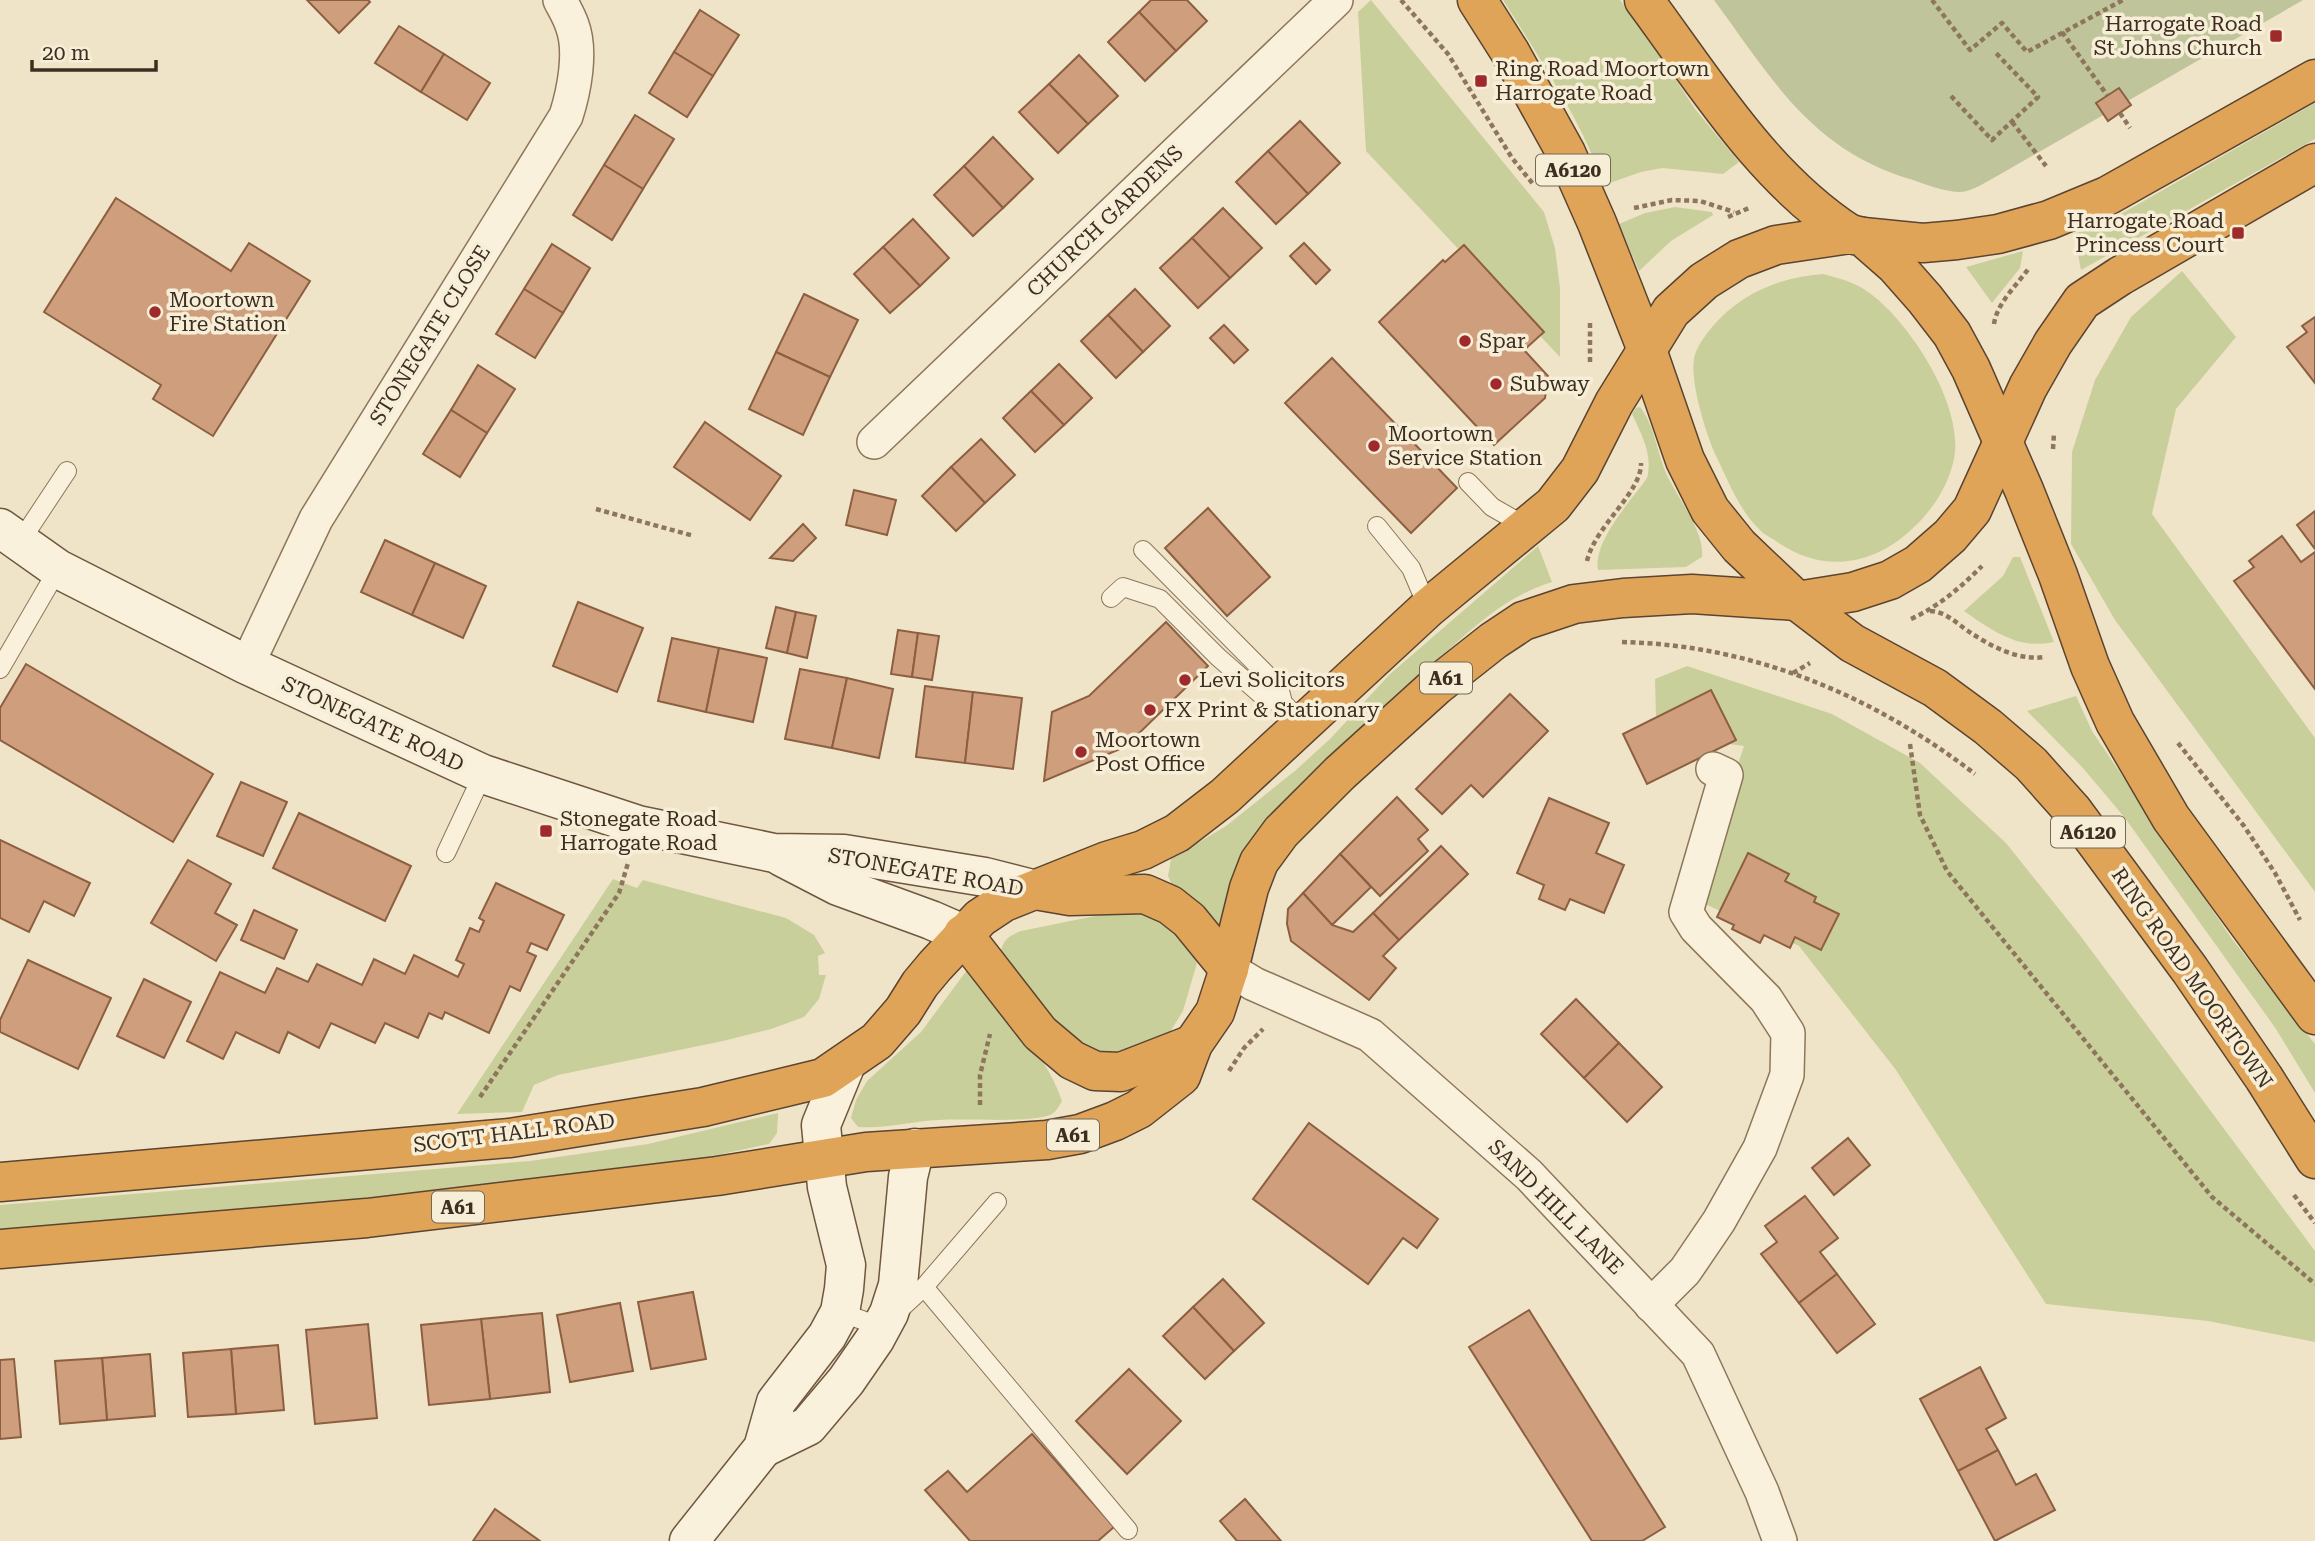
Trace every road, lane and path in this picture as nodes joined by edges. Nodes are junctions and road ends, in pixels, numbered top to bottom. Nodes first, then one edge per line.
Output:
1 (560, 0) edge
2 (1336, 0) edge
3 (1401, 0) edge
4 (1477, 0) edge
5 (1644, 0) edge
6 (1932, 0) edge
7 (2123, 0) edge
8 (2062, 32) junction
9 (1996, 53) dead end
10 (2315, 79) edge
11 (2107, 95) dead end
12 (1951, 96) dead end
13 (2120, 113) dead end
14 (2012, 122) junction
15 (2130, 128) dead end
16 (2315, 163) edge
17 (2046, 166) dead end
18 (1537, 189) dead end
19 (1627, 211) dead end
20 (1735, 212) dead end
21 (1856, 236) junction
22 (2032, 265) dead end
23 (1588, 312) dead end
24 (1994, 324) dead end
25 (1647, 350) junction
26 (1591, 351) dead end
27 (874, 442) dead end
28 (2002, 443) junction
29 (1640, 459) dead end
30 (67, 471) dead end
31 (1468, 482) dead end
32 (596, 509) dead end
33 (1377, 526) dead end
34 (1527, 527) junction
35 (10, 535) edge
36 (695, 536) dead end
37 (1143, 550) dead end
38 (1587, 567) dead end
39 (58, 569) junction
40 (1111, 598) dead end
41 (1797, 601) junction
42 (1428, 608) junction
43 (1929, 611) dead end
44 (1620, 642) dead end
45 (2052, 654) dead end
46 (247, 665) junction
47 (0, 669) edge
48 (1293, 713) junction
49 (2174, 739) dead end
50 (1910, 744) dead end
51 (1713, 769) dead end
52 (483, 774) junction
53 (1977, 775) dead end
54 (446, 853) dead end
55 (774, 853) junction
56 (628, 863) dead end
57 (1036, 890) junction
58 (2304, 927) dead end
59 (963, 934) junction
60 (1229, 969) junction
61 (1293, 1000) junction
62 (2315, 1015) edge
63 (989, 1028) dead end
64 (1193, 1044) junction
65 (846, 1064) junction
66 (1228, 1073) dead end
67 (480, 1097) dead end
68 (980, 1110) dead end
69 (915, 1148) junction
70 (2315, 1159) edge
71 (823, 1160) junction
72 (0, 1182) edge
73 (2289, 1189) dead end
74 (997, 1202) dead end
75 (2315, 1223) edge
76 (0, 1249) edge
77 (2315, 1284) edge
78 (924, 1287) junction
79 (1651, 1305) junction
80 (840, 1312) junction
81 (881, 1327) junction
82 (763, 1448) junction
83 (1128, 1530) dead end
84 (689, 1541) edge
85 (1780, 1541) edge

1 - 46 street, STONEGATE CLOSE
2 - 27 street, CHURCH GARDENS
3 - 18 path
4 - 25 highway, A6120
5 - 21 highway
6 - 8 path
7 - 8 path
8 - 11 path
9 - 14 path
10 - 21 highway
12 - 14 path
13 - 15 path
14 - 17 path
16 - 28 highway
19 - 20 path
21 - 25 highway
21 - 28 highway
22 - 24 path
23 - 26 path
25 - 34 highway
25 - 41 highway, RING ROAD MOORTOWN
28 - 41 highway
28 - 62 highway
29 - 38 path
30 - 35 lane
31 - 34 lane
32 - 36 path
33 - 42 lane
34 - 42 highway
35 - 39 main road, STONEGATE ROAD
37 - 48 lane
39 - 46 main road, STONEGATE ROAD
39 - 47 lane
40 - 48 lane
41 - 60 highway, A61
41 - 70 highway, RING ROAD MOORTOWN / A6120
42 - 48 highway
43 - 45 path
44 - 53 path
46 - 52 main road, STONEGATE ROAD
48 - 57 highway
49 - 58 path
50 - 77 path
51 - 79 street
52 - 54 lane
52 - 55 main road, STONEGATE ROAD
55 - 57 main road, STONEGATE ROAD
55 - 59 main road, STONEGATE ROAD
56 - 67 path
57 - 59 highway
57 - 60 highway
59 - 64 highway
59 - 65 highway, SCOTT HALL ROAD
60 - 61 street, SAND HILL LANE
60 - 64 highway
61 - 66 path
61 - 79 street, SAND HILL LANE
63 - 68 path
64 - 69 highway, A61
65 - 71 main road
65 - 72 highway, SCOTT HALL ROAD
69 - 71 highway, A61
69 - 81 main road
71 - 76 highway, A61
71 - 80 main road
73 - 75 path
74 - 78 lane
78 - 81 lane
78 - 83 lane
79 - 85 street, SAND HILL LANE
80 - 81 lane
80 - 82 main road
81 - 82 main road
82 - 84 main road

